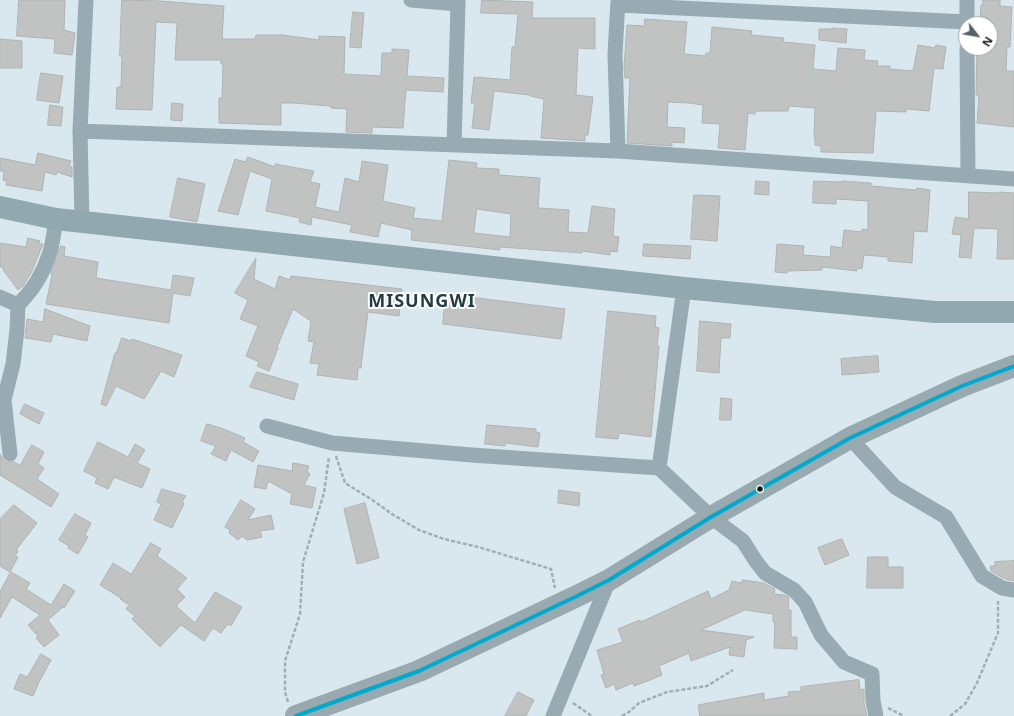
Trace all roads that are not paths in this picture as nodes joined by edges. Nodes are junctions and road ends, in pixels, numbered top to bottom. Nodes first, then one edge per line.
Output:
1 (86, 0) edge
2 (411, 0) edge
3 (967, 0) edge
4 (458, 2) edge
5 (618, 2) edge
6 (967, 16) edge
7 (958, 22) edge
8 (967, 56) edge
9 (80, 131) junction
10 (454, 145) junction
11 (618, 151) junction
12 (968, 176) junction
13 (1014, 179) edge
14 (0, 207) edge
15 (56, 219) junction
16 (82, 221) junction
17 (684, 288) junction
18 (0, 297) edge
19 (18, 305) junction
20 (1014, 312) edge
21 (7, 363) edge
22 (1014, 366) edge
23 (267, 426) dead end
24 (850, 438) junction
25 (10, 454) dead end
26 (658, 468) junction
27 (711, 517) junction
28 (609, 580) junction
29 (1014, 590) edge
30 (292, 710) edge
31 (553, 716) edge
32 (876, 716) edge

1 - 9 street
2 - 4 street
3 - 6 street
4 - 10 street
5 - 7 street
5 - 11 street
8 - 12 street
9 - 10 street
9 - 16 street
10 - 11 street
11 - 12 street
12 - 13 street
14 - 15 street
15 - 16 street
15 - 19 street
16 - 17 street
17 - 20 street
17 - 26 street
18 - 19 street
19 - 21 street
21 - 25 street
22 - 24 highway
23 - 26 street
24 - 27 highway
24 - 29 street
26 - 27 street
27 - 28 highway
27 - 32 street
28 - 30 highway
28 - 31 street

